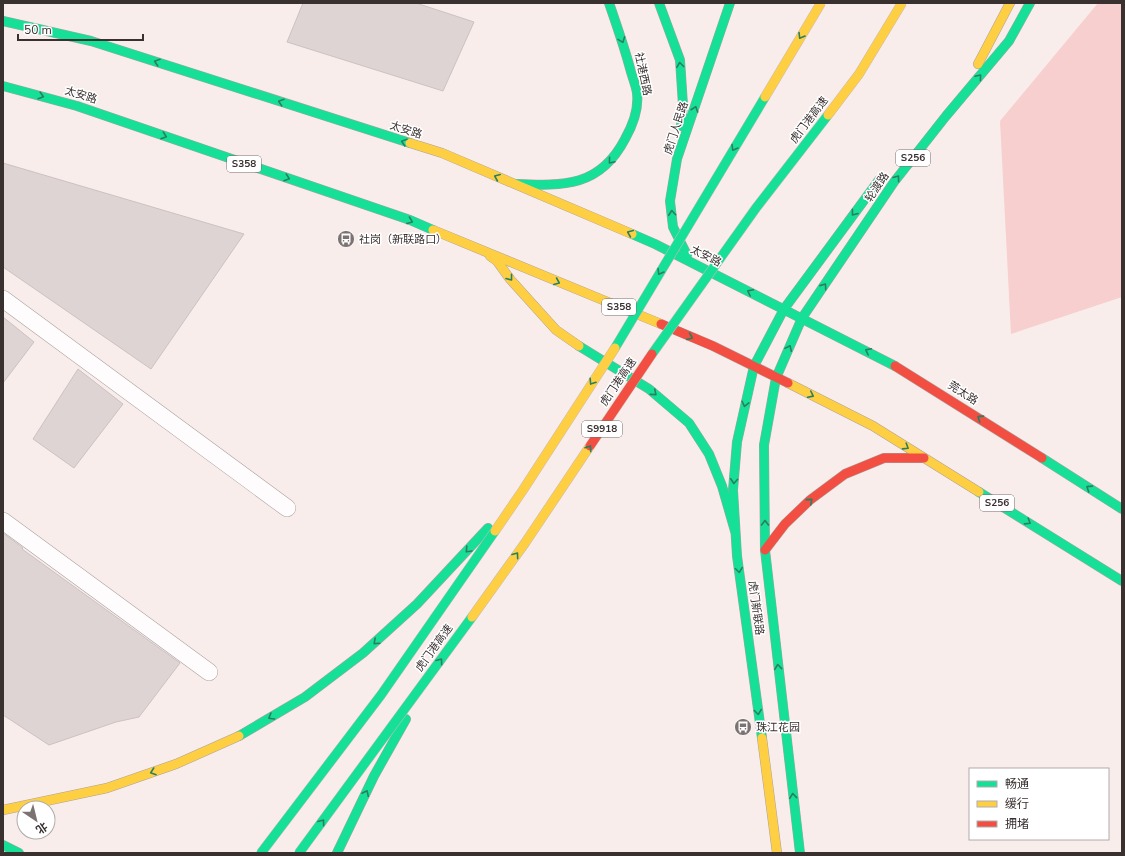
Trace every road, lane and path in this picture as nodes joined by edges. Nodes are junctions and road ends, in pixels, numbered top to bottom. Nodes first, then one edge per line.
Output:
1 (609, 3) edge
2 (659, 3) edge
3 (730, 3) edge
4 (821, 3) edge
5 (902, 3) edge
6 (1010, 3) edge
7 (1030, 3) edge
8 (3, 21) edge
9 (3, 86) edge
10 (959, 86) dead end
11 (677, 159) junction
12 (884, 173) dead end
13 (514, 184) junction
14 (483, 250) junction
15 (690, 262) junction
16 (3, 299) edge
17 (784, 309) junction
18 (802, 318) junction
19 (754, 366) junction
20 (776, 378) junction
21 (924, 458) junction
22 (523, 490) junction
23 (287, 508) dead end
24 (1122, 509) edge
25 (3, 521) edge
26 (735, 531) junction
27 (765, 550) junction
28 (1122, 581) edge
29 (208, 672) dead end
30 (431, 673) junction
31 (3, 810) edge
32 (3, 845) edge
33 (19, 853) edge
34 (260, 853) edge
35 (298, 853) edge
36 (337, 853) edge
37 (777, 853) edge
38 (800, 853) edge

1 -> 13 main road, 社港西路
11 -> 2 main road
11 -> 3 main road, 虎门人民路
4 -> 22 main road, 虎门港高速 / S9918, bridge
30 -> 5 main road, 虎门港高速 / S9918, bridge
6 - 10 main road
18 -> 7 main road, 轮渡路 / S256
13 -> 8 main road, 太安路
9 -> 14 main road, 太安路 / S358
15 -> 11 main road, 虎门人民路
12 -> 17 main road, 轮渡路 / S256
15 -> 13 main road, 太安路
14 -> 19 main road, 太安路 / S358
14 -> 26 main road
17 -> 15 main road, 太安路
16 - 23 street
17 - 18 main road, 莞太路
17 - 19 main road, 轮渡路 / S256
20 -> 18 main road, 轮渡路 / S256
24 -> 18 main road, 莞太路
19 - 20 main road, S256
19 -> 26 main road, 虎门新联路 / S256
20 -> 21 main road, S256
27 -> 20 main road, 虎门新联路 / S256
27 -> 21 main road
21 -> 28 main road, S256
22 -> 31 main road, bridge
22 - 34 main road, 虎门港高速 / S9918, bridge
25 - 29 street
26 -> 37 main road, 虎门新联路
38 -> 27 main road, 虎门新联路
35 -> 30 main road, 虎门港高速 / S9918, bridge
36 -> 30 main road, bridge
32 - 33 main road

